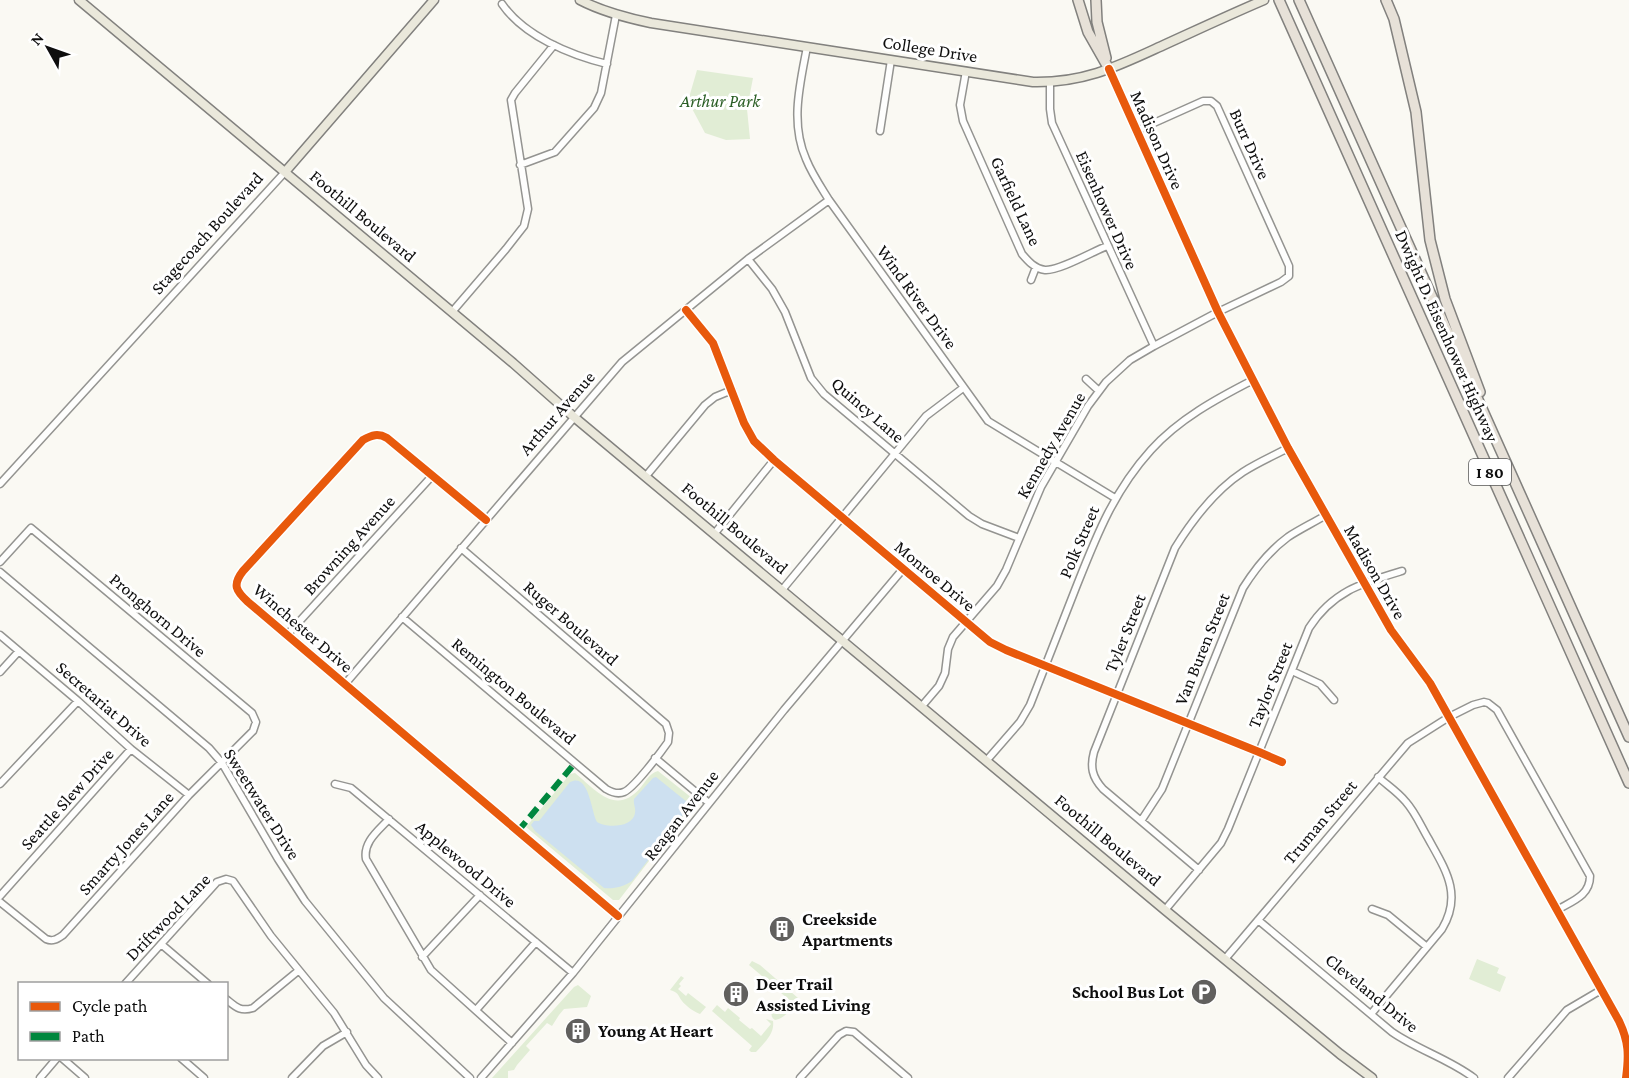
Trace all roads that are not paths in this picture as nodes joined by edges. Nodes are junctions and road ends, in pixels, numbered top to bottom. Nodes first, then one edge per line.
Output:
1 (79, 0) edge
2 (434, 0) edge
3 (580, 0) edge
4 (1078, 0) edge
5 (1096, 0) edge
6 (1264, 0) edge
7 (1279, 0) edge
8 (1299, 0) edge
9 (1386, 0) edge
10 (502, 4) dead end
11 (616, 15) junction
12 (554, 45) junction
13 (807, 47) junction
14 (891, 60) junction
15 (607, 64) junction
16 (1109, 69) junction
17 (966, 71) junction
18 (1050, 82) junction
19 (880, 131) dead end
20 (1136, 131) junction
21 (520, 165) junction
22 (285, 172) junction
23 (829, 200) junction
24 (1107, 246) junction
25 (748, 259) junction
26 (1036, 267) junction
27 (1289, 276) joint
28 (1031, 280) dead end
29 (686, 310) junction
30 (452, 312) junction
31 (1218, 312) junction
32 (1154, 346) junction
33 (1086, 379) dead end
34 (1253, 380) junction
35 (963, 388) junction
36 (732, 390) junction
37 (1099, 390) junction
38 (574, 417) junction
39 (1288, 448) junction
40 (895, 453) junction
41 (774, 460) junction
42 (1055, 462) junction
43 (432, 476) junction
44 (646, 476) junction
45 (0, 484) edge
46 (1515, 484) junction
47 (1115, 498) junction
48 (1326, 516) junction
49 (842, 517) junction
50 (486, 520) junction
51 (715, 533) junction
52 (1019, 538) junction
53 (461, 549) junction
54 (0, 562) edge
55 (903, 569) junction
56 (1402, 571) dead end
57 (0, 572) edge
58 (1364, 583) junction
59 (782, 590) junction
60 (402, 617) junction
61 (966, 622) junction
62 (0, 635) edge
63 (287, 636) junction
64 (844, 641) junction
65 (19, 651) junction
66 (1045, 666) junction
67 (1292, 671) junction
68 (0, 672) edge
69 (345, 684) junction
70 (1116, 694) junction
71 (1334, 700) dead end
72 (78, 701) junction
73 (922, 706) junction
74 (1449, 717) junction
75 (1188, 723) junction
76 (1629, 737) edge
77 (131, 749) junction
78 (1259, 752) junction
79 (655, 758) junction
80 (987, 760) junction
81 (1282, 762) dead end
82 (222, 763) junction
83 (1378, 777) junction
84 (1629, 783) edge
85 (0, 784) edge
86 (335, 784) dead end
87 (189, 795) junction
88 (709, 803) junction
89 (388, 819) junction
90 (1141, 821) junction
91 (1199, 870) junction
92 (480, 895) junction
93 (0, 896) edge
94 (0, 902) edge
95 (1372, 909) dead end
96 (1165, 910) junction
97 (1557, 910) junction
98 (618, 916) junction
99 (1258, 920) junction
100 (536, 942) junction
101 (161, 944) junction
102 (1427, 947) junction
103 (422, 957) junction
104 (1225, 960) junction
105 (298, 971) junction
106 (573, 974) junction
107 (127, 982) edge
108 (206, 982) edge
109 (1602, 990) junction
110 (228, 1001) edge
111 (476, 1010) junction
112 (1371, 1014) junction
113 (347, 1032) junction
114 (512, 1043) junction
115 (56, 1060) edge
116 (63, 1060) edge
117 (182, 1060) edge
118 (40, 1078) edge
119 (85, 1078) edge
120 (204, 1078) edge
121 (292, 1078) edge
122 (378, 1078) edge
123 (470, 1078) edge
124 (480, 1078) edge
125 (800, 1078) edge
126 (908, 1078) edge
127 (1372, 1078) edge
128 (1474, 1078) edge
129 (1508, 1078) edge
130 (1626, 1078) edge

1 - 22 main road, Foothill Boulevard
2 - 22 main road, Stagecoach Boulevard
3 - 11 main road, College Drive
4 - 16 highway
5 - 16 highway
6 - 16 main road, College Drive
7 - 84 highway, Dwight D. Eisenhower Highway / I 80
8 - 46 highway, Dwight D. Eisenhower Highway / I 80
9 - 46 highway, I 80
10 - 12 street
11 - 13 main road, College Drive
11 - 15 street
12 - 15 street
12 - 21 street
13 - 14 main road, College Drive
13 - 23 street, Wind River Drive
14 - 17 main road, College Drive
14 - 19 street
15 - 21 street
16 - 18 main road, College Drive
16 - 20 street, Madison Drive
17 - 18 main road, College Drive
17 - 26 street, Garfield Lane
18 - 24 street, Eisenhower Drive
20 - 27 street, Burr Drive
20 - 31 street, Madison Drive
21 - 30 street
22 - 30 main road, Foothill Boulevard
22 - 45 street, Stagecoach Boulevard
23 - 25 street, Arthur Avenue
23 - 35 street, Wind River Drive
24 - 26 street, Garfield Lane
24 - 32 street, Eisenhower Drive
25 - 29 street, Arthur Avenue
25 - 40 street, Quincy Lane
26 - 28 street
27 - 31 street, Kennedy Avenue
29 - 36 street, Monroe Drive
29 - 38 street, Arthur Avenue
30 - 38 main road, Foothill Boulevard
31 - 32 street, Kennedy Avenue
31 - 34 street, Madison Drive
32 - 37 street, Kennedy Avenue
33 - 37 street
34 - 39 street, Madison Drive
34 - 47 street, Polk Street
35 - 40 street
35 - 42 street, Wind River Drive
36 - 41 street, Monroe Drive
36 - 44 street
37 - 42 street, Kennedy Avenue
38 - 44 main road, Foothill Boulevard
38 - 50 street, Arthur Avenue
39 - 48 street, Madison Drive
39 - 70 street, Tyler Street
40 - 49 street
40 - 52 street, Quincy Lane
41 - 49 street, Monroe Drive
41 - 51 street
42 - 47 street, Wind River Drive
42 - 52 street, Kennedy Avenue
43 - 50 street, Winchester Drive
43 - 63 street, Browning Avenue
43 - 63 street, Winchester Drive
44 - 51 main road, Foothill Boulevard
46 - 76 highway, Dwight D. Eisenhower Highway / I 80
47 - 66 street, Polk Street
48 - 58 street, Madison Drive
48 - 75 street, Van Buren Street
49 - 55 street, Monroe Drive
49 - 59 street
50 - 53 street, Arthur Avenue
51 - 59 main road, Foothill Boulevard
52 - 61 street, Kennedy Avenue
53 - 60 street, Arthur Avenue
53 - 79 street, Ruger Boulevard
54 - 82 street, Pronghorn Drive
55 - 61 street, Monroe Drive
55 - 64 street, Reagan Avenue
56 - 58 street, Taylor Street
57 - 82 street, Sweetwater Drive
58 - 67 street, Taylor Street
58 - 74 street, Madison Drive
59 - 64 main road, Foothill Boulevard
60 - 69 street, Arthur Avenue
60 - 79 street, Remington Boulevard
61 - 66 street, Monroe Drive
61 - 73 street, Kennedy Avenue
62 - 65 street, Secretariat Drive
63 - 69 street, Winchester Drive
64 - 73 main road, Foothill Boulevard
64 - 88 street, Reagan Avenue
65 - 68 street
65 - 72 street, Secretariat Drive
66 - 70 street, Monroe Drive
66 - 80 street, Polk Street
67 - 71 street
67 - 78 street, Taylor Street
69 - 98 street, Winchester Drive
70 - 75 street, Monroe Drive
70 - 90 street, Tyler Street
72 - 77 street, Secretariat Drive
72 - 85 street
73 - 80 main road, Foothill Boulevard
74 - 83 street, Truman Street
74 - 97 street, Madison Drive
74 - 97 street, Truman Street
75 - 78 street, Monroe Drive
75 - 90 street, Van Buren Street
77 - 87 street, Secretariat Drive
77 - 93 street, Seattle Slew Drive
78 - 81 street, Monroe Drive
78 - 91 street, Taylor Street
79 - 88 street
80 - 96 main road, Foothill Boulevard
82 - 87 street, Smarty Jones Lane
82 - 123 street, Sweetwater Drive
83 - 99 street, Truman Street
83 - 102 street
86 - 89 street, Applewood Drive
87 - 94 street, Smarty Jones Lane
88 - 98 street, Reagan Avenue
89 - 92 street, Applewood Drive
89 - 103 street
90 - 91 street, Tyler Street
91 - 96 street, Taylor Street
92 - 100 street, Applewood Drive
92 - 103 street
95 - 102 street
96 - 104 main road, Foothill Boulevard
97 - 109 street, Madison Drive
98 - 106 street, Reagan Avenue
99 - 104 street, Truman Street
99 - 112 street, Cleveland Drive
100 - 106 street, Applewood Drive
100 - 111 street
101 - 105 street, Driftwood Lane
101 - 107 street, Driftwood Lane
101 - 108 street
102 - 112 street
103 - 111 street
104 - 127 main road, Foothill Boulevard
105 - 110 street
105 - 113 street
106 - 114 street, Reagan Avenue
109 - 129 street
109 - 130 street, Madison Drive
111 - 114 street
112 - 128 street, Cleveland Drive
113 - 121 street
113 - 122 street
114 - 124 street, Reagan Avenue
115 - 118 street
116 - 119 street
117 - 120 street
125 - 126 street

